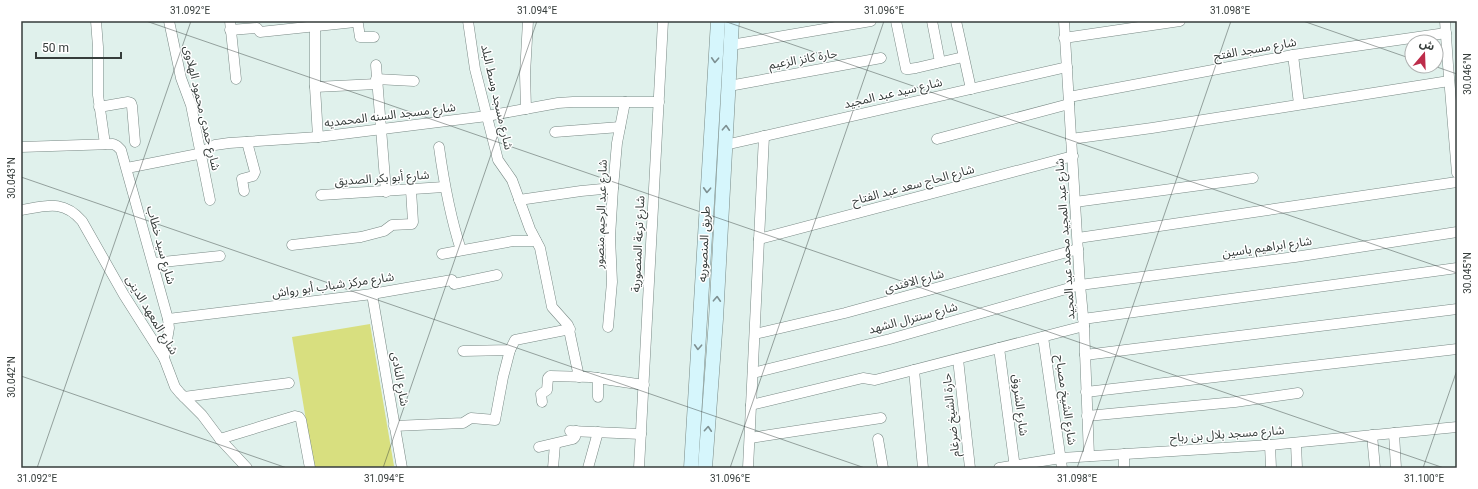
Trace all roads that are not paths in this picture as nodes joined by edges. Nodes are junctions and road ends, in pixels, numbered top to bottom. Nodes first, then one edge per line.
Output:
1 (96, 21) edge
2 (169, 21) edge
3 (468, 21) edge
4 (528, 21) edge
5 (663, 21) edge
6 (718, 21) edge
7 (732, 21) edge
8 (871, 21) edge
9 (896, 21) edge
10 (932, 21) edge
11 (956, 21) edge
12 (1064, 21) edge
13 (1180, 21) edge
14 (1445, 21) edge
15 (230, 25) edge
16 (315, 26) junction
17 (1446, 32) junction
18 (374, 37) dead end
19 (1064, 38) junction
20 (731, 45) junction
21 (1293, 55) junction
22 (964, 57) junction
23 (882, 58) dead end
24 (940, 62) junction
25 (376, 65) dead end
26 (1066, 67) junction
27 (236, 79) dead end
28 (414, 81) dead end
29 (1449, 81) junction
30 (377, 82) junction
31 (729, 86) junction
32 (315, 87) junction
33 (972, 89) junction
34 (1069, 100) junction
35 (625, 102) junction
36 (659, 102) junction
37 (1299, 104) junction
38 (100, 107) junction
39 (526, 109) junction
40 (487, 116) junction
41 (620, 127) junction
42 (380, 130) junction
43 (555, 132) dead end
44 (764, 136) junction
45 (318, 137) junction
46 (937, 139) dead end
47 (1071, 139) junction
48 (135, 142) dead end
49 (247, 142) junction
50 (109, 144) junction
51 (725, 145) junction
52 (21, 147) edge
53 (439, 147) dead end
54 (201, 152) junction
55 (1073, 156) junction
56 (127, 168) junction
57 (1457, 173) edge
58 (1253, 178) dead end
59 (1457, 182) edge
60 (444, 187) junction
61 (613, 188) junction
62 (411, 190) junction
63 (244, 191) dead end
64 (386, 192) junction
65 (321, 195) dead end
66 (210, 200) dead end
67 (519, 200) junction
68 (1075, 202) junction
69 (21, 210) edge
70 (1457, 232) edge
71 (1078, 238) junction
72 (759, 239) junction
73 (536, 240) junction
74 (292, 245) dead end
75 (1078, 249) junction
76 (461, 250) junction
77 (442, 254) dead end
78 (220, 256) dead end
79 (153, 263) junction
80 (1457, 268) edge
81 (497, 275) dead end
82 (1080, 285) junction
83 (372, 294) junction
84 (1457, 309) edge
85 (700, 317) junction
86 (168, 319) junction
87 (716, 319) junction
88 (1084, 323) junction
89 (570, 328) junction
90 (608, 328) dead end
91 (755, 334) junction
92 (1043, 337) junction
93 (999, 348) junction
94 (1457, 349) edge
95 (510, 350) junction
96 (463, 351) dead end
97 (1085, 355) junction
98 (164, 358) junction
99 (958, 359) junction
100 (914, 370) junction
101 (753, 373) junction
102 (579, 377) junction
103 (598, 378) junction
104 (289, 383) dead end
105 (644, 385) junction
106 (1086, 392) junction
107 (1298, 393) dead end
108 (184, 397) junction
109 (598, 397) dead end
110 (542, 402) dead end
111 (751, 405) junction
112 (1087, 416) junction
113 (881, 418) dead end
114 (394, 426) junction
115 (1457, 427) edge
116 (598, 432) junction
117 (641, 434) junction
118 (1394, 434) junction
119 (1372, 436) junction
120 (220, 438) junction
121 (750, 438) junction
122 (878, 439) dead end
123 (1296, 443) junction
124 (555, 444) junction
125 (1270, 445) junction
126 (539, 447) dead end
127 (1124, 454) junction
128 (1089, 456) junction
129 (1061, 463) edge
130 (1014, 466) edge
131 (247, 468) edge
132 (310, 468) edge
133 (402, 468) edge
134 (553, 468) edge
135 (588, 468) edge
136 (639, 468) edge
137 (691, 468) edge
138 (705, 468) edge
139 (748, 468) edge
140 (883, 468) edge
141 (923, 468) edge
142 (970, 468) edge
143 (998, 468) edge
144 (1124, 468) edge
145 (1271, 468) edge
146 (1297, 468) edge
147 (1375, 468) edge
148 (1396, 468) edge

1 - 38 street
2 - 54 street, شارع حمدى محمود الهلاوى
3 - 40 street, شارع مسجد وسط البلد
4 - 39 street
5 - 36 street, شارع ترعة المنصورية
6 -> 85 main road, طريق المنصوريه
7 - 20 main road, طريق المنصوريه
8 - 20 street
9 - 24 street
10 - 24 street
11 - 22 street
12 - 19 street, شارع عبد المجيد محمد عبد المجيد
13 - 19 street
14 - 17 street
15 - 16 street
15 - 27 street
16 - 18 street
16 - 32 street
17 - 21 street, شارع مسجد الفتح
17 - 29 street
19 - 26 street, شارع عبد المجيد محمد عبد المجيد
20 - 31 main road, طريق المنصوريه
21 - 34 street, شارع مسجد الفتح
21 - 37 street
22 - 24 street
22 - 33 street
23 - 31 street, حارة كانز الزعيم
25 - 30 street
26 - 33 street, شارع سيد عبد المجيد
26 - 34 street, شارع عبد المجيد محمد عبد المجيد
28 - 30 street
29 - 37 street
29 - 57 street
30 - 32 street
30 - 42 street
51 -> 31 main road, طريق المنصوريه
32 - 45 street
33 - 44 street, شارع سيد عبد المجيد
34 - 46 street, شارع مسجد الفتح
34 - 47 street, شارع عبد المجيد محمد عبد المجيد
35 - 36 street, شارع مسجد السنه المحمديه
35 - 39 street, شارع مسجد السنه المحمديه
35 - 41 street, شارع عبد الرحيم منصور
36 - 105 street, شارع ترعة المنصورية
37 - 47 street
38 - 48 street
38 - 50 street
39 - 40 street, شارع مسجد السنه المحمديه
40 - 42 street, شارع مسجد السنه المحمديه
40 - 67 street, شارع مسجد وسط البلد
41 - 43 street
41 - 61 street, شارع عبد الرحيم منصور
42 - 45 street, شارع مسجد السنه المحمديه
42 - 64 street
44 - 51 street, شارع سيد عبد المجيد
44 - 72 street
45 - 49 street, شارع مسجد السنه المحمديه
47 - 55 street, شارع عبد المجيد محمد عبد المجيد
49 - 54 street, شارع مسجد السنه المحمديه
49 - 63 street
50 - 52 street
50 - 56 street, شارع سيد خطاب
87 -> 51 main road, طريق المنصوريه
53 - 60 street
54 - 56 street, شارع مسجد السنه المحمديه
54 - 66 street, شارع حمدى محمود الهلاوى
55 - 68 street, شارع عبد المجيد محمد عبد المجيد
55 - 72 street, شارع الحاج سعد عبد الفتاح
56 - 79 street, شارع سيد خطاب
58 - 68 street
59 - 71 street
60 - 62 street, شارع أبو بكر الصديق
60 - 76 street
61 - 67 street
61 - 90 street, شارع عبد الرحيم منصور
62 - 64 street, شارع أبو بكر الصديق
62 - 74 street
64 - 65 street, شارع أبو بكر الصديق
67 - 73 street, شارع مسجد وسط البلد
68 - 71 street, شارع عبد المجيد محمد عبد المجيد
69 - 98 street, شارع المعهد الدينى
70 - 82 street, شارع ابراهيم ياسين
71 - 75 street, شارع عبد المجيد محمد عبد المجيد
72 - 91 street
73 - 76 street
73 - 89 street, شارع مسجد وسط البلد
75 - 82 street, شارع عبد المجيد محمد عبد المجيد
75 - 91 street, شارع الافندى
76 - 77 street
78 - 79 street
79 - 86 street, شارع سيد خطاب
80 - 88 street
81 - 83 street, شارع مركز شباب أبو رواش
82 - 88 street, شارع عبد المجيد محمد عبد المجيد
82 - 101 street, شارع سنترال الشهد
83 - 86 street, شارع مركز شباب أبو رواش
83 - 114 street, شارع النادى
84 - 97 street
85 - 87 main road
85 -> 137 main road, طريق المنصوريه
86 - 98 street, شارع سيد خطاب
138 -> 87 main road, طريق المنصوريه
88 - 92 street
88 - 97 street, شارع عبد المجيد محمد عبد المجيد
89 - 95 street
89 - 102 street, شارع مسجد وسط البلد
91 - 101 street
92 - 93 street
92 - 129 street, شارع الشيخ مصباح
93 - 99 street
93 - 130 street, شارع الشروق
94 - 106 street
95 - 96 street
95 - 114 street
97 - 106 street, شارع عبد المجيد محمد عبد المجيد
98 - 108 street, شارع المعهد الدينى
99 - 100 street
99 - 142 street, حارة الشيخ ضرغام
100 - 111 street
100 - 141 street
101 - 111 street
102 - 103 street
102 - 110 street
103 - 105 street
103 - 109 street
104 - 108 street
105 - 117 street, شارع ترعة المنصورية
106 - 112 street, شارع عبد المجيد محمد عبد المجيد
107 - 112 street
108 - 120 street, شارع المعهد الدينى
111 - 121 street
112 - 128 street, شارع عبد المجيد محمد عبد المجيد
113 - 121 street
114 - 133 street, شارع النادى
115 - 118 street, شارع مسجد بلال بن رباح
116 - 117 street
116 - 124 street
116 - 135 street
117 - 136 street, شارع ترعة المنصورية
118 - 119 street, شارع مسجد بلال بن رباح
118 - 148 street
119 - 123 street, شارع مسجد بلال بن رباح
119 - 147 street
120 - 131 street, شارع المعهد الدينى
120 - 132 street
121 - 139 street
122 - 140 street
123 - 125 street, شارع مسجد بلال بن رباح
123 - 146 street
124 - 126 street
124 - 134 street
125 - 127 street, شارع مسجد بلال بن رباح
125 - 145 street
127 - 128 street, شارع مسجد بلال بن رباح
127 - 144 street
128 - 129 street, شارع مسجد بلال بن رباح
129 - 130 street, شارع مسجد بلال بن رباح
130 - 143 street, شارع مسجد بلال بن رباح

